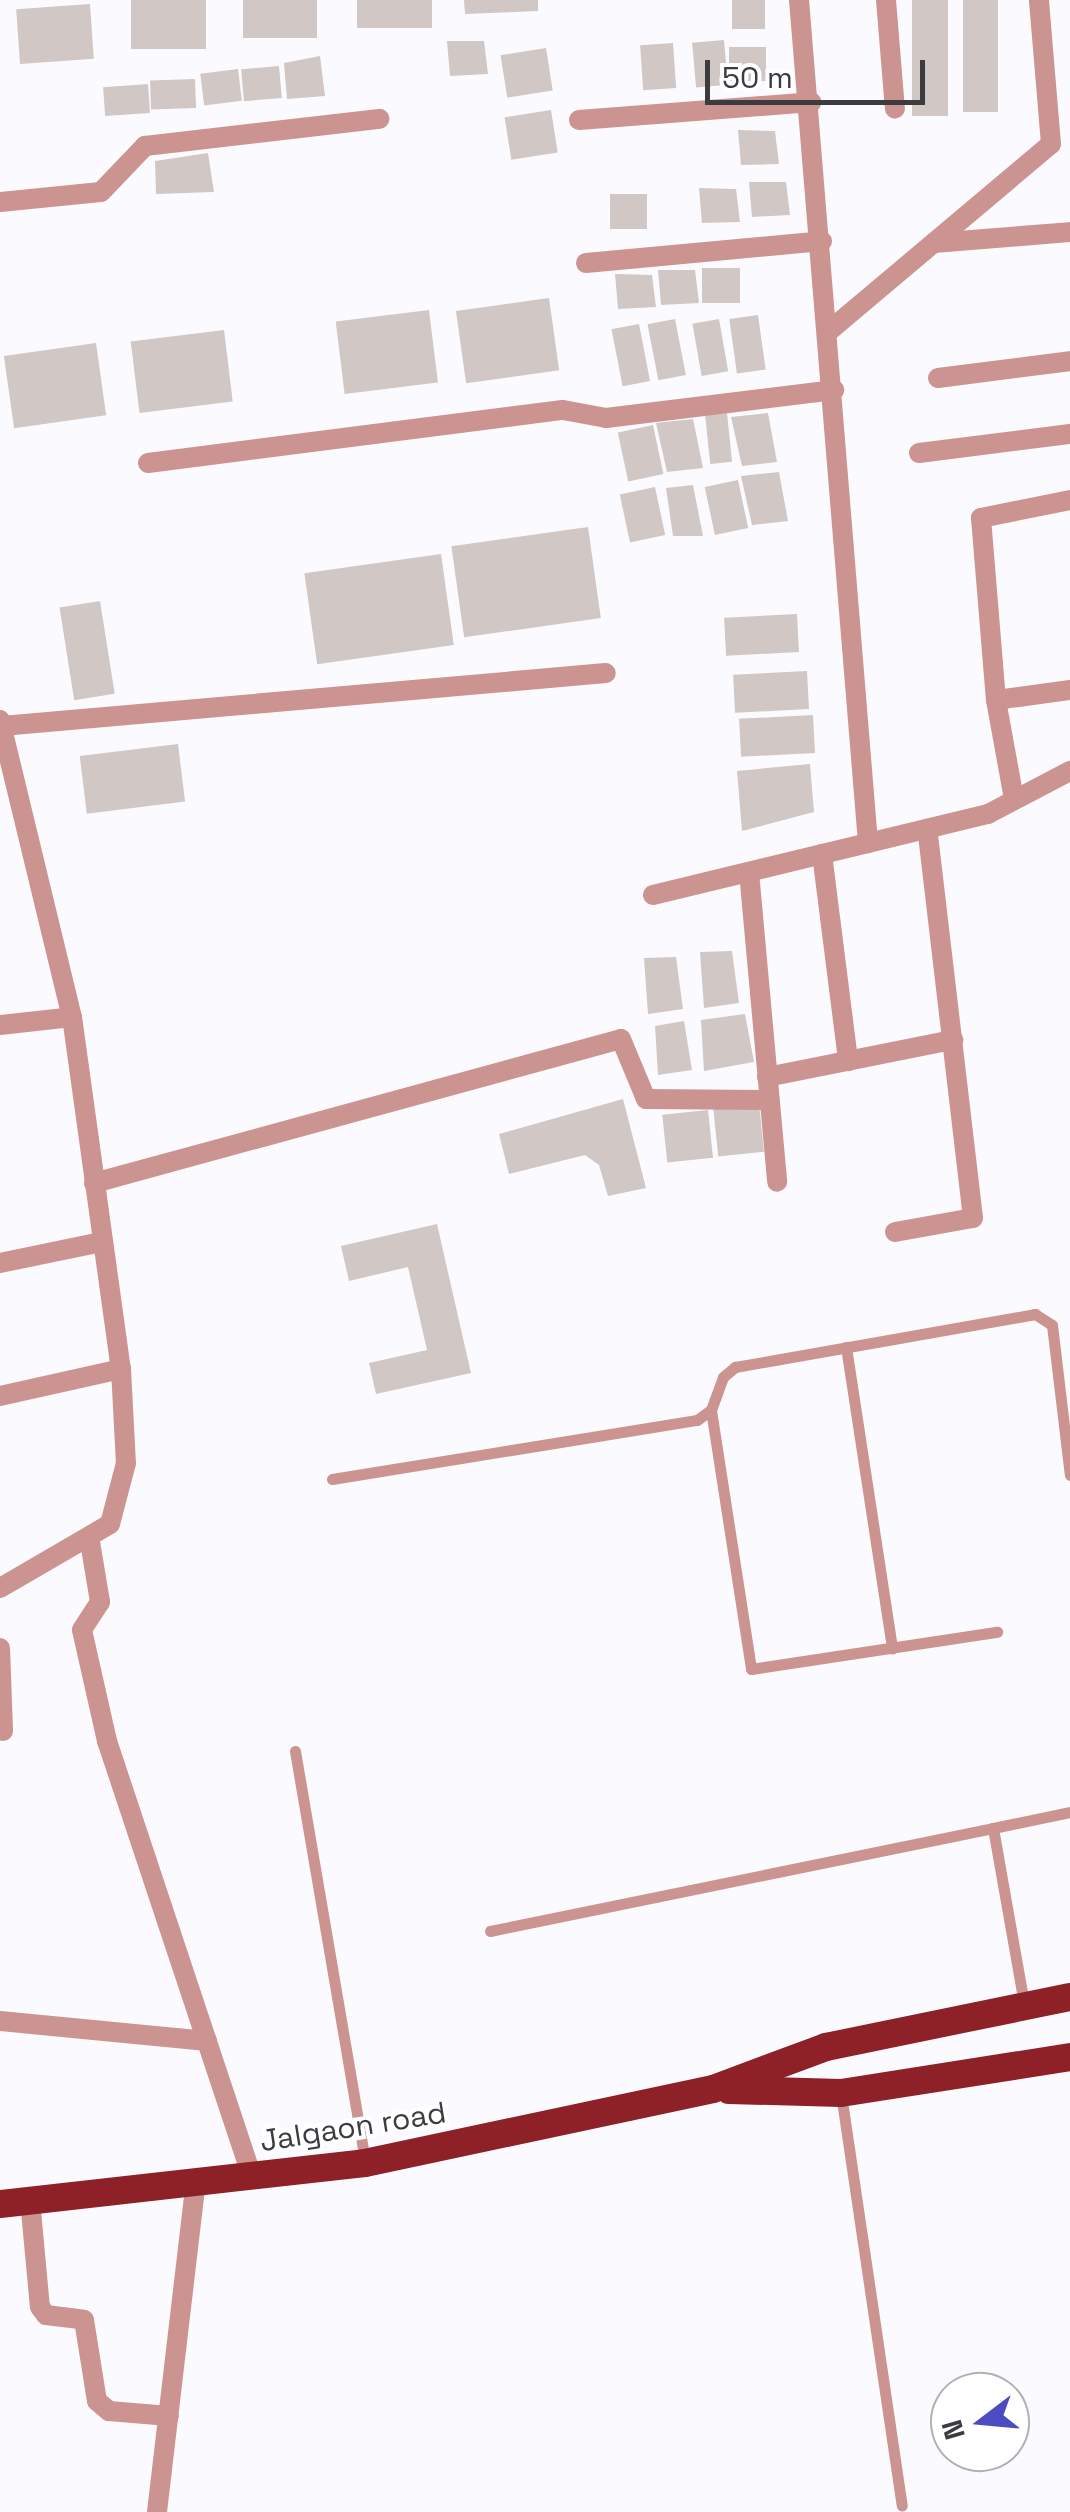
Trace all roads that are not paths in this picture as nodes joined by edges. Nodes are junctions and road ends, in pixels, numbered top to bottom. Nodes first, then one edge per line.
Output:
1 (799, 0) edge
2 (886, 0) edge
3 (1039, 0) edge
4 (811, 102) junction
5 (895, 109) dead end
6 (379, 119) dead end
7 (579, 120) dead end
8 (1070, 130) edge
9 (1051, 144) junction
10 (0, 202) edge
11 (1070, 232) edge
12 (822, 241) junction
13 (934, 243) junction
14 (586, 262) dead end
15 (829, 331) junction
16 (1070, 361) edge
17 (938, 378) dead end
18 (834, 390) junction
19 (1070, 434) edge
20 (919, 453) dead end
21 (148, 463) dead end
22 (1070, 500) edge
23 (606, 674) dead end
24 (1070, 690) edge
25 (996, 700) junction
26 (1, 723) edge
27 (1070, 771) edge
28 (1014, 799) junction
29 (926, 829) junction
30 (868, 843) junction
31 (822, 854) junction
32 (749, 872) junction
33 (653, 894) dead end
34 (72, 1017) junction
35 (0, 1025) edge
36 (953, 1040) junction
37 (848, 1060) junction
38 (768, 1076) junction
39 (769, 1100) junction
40 (777, 1182) dead end
41 (94, 1183) junction
42 (894, 1232) dead end
43 (101, 1242) junction
44 (0, 1262) edge
45 (846, 1347) junction
46 (121, 1369) junction
47 (0, 1396) edge
48 (711, 1410) junction
49 (1070, 1475) edge
50 (332, 1479) dead end
51 (90, 1542) junction
52 (0, 1588) edge
53 (997, 1632) dead end
54 (0, 1648) edge
55 (892, 1649) junction
56 (3, 1731) dead end
57 (295, 1751) dead end
58 (1070, 1812) edge
59 (994, 1828) junction
60 (490, 1931) dead end
61 (1070, 1998) edge
62 (1024, 2003) junction
63 (0, 2021) edge
64 (207, 2041) junction
65 (1070, 2057) edge
66 (713, 2089) junction
67 (841, 2093) junction
68 (365, 2163) junction
69 (252, 2176) junction
70 (196, 2182) junction
71 (30, 2200) junction
72 (0, 2204) edge
73 (169, 2416) junction
74 (902, 2505) dead end
75 (158, 2512) edge

1 - 4 street
2 - 5 street
3 - 9 street
4 - 7 street
4 - 12 street
6 - 10 street
8 - 9 street
9 - 13 street
11 - 13 street
12 - 14 street
12 - 15 street
13 - 15 street
15 - 18 street
16 - 17 street
18 - 21 street
18 - 30 street
19 - 20 street
22 - 25 street
23 - 26 street
24 - 25 street
25 - 28 street
26 - 34 street
27 - 28 street
28 - 29 street
29 - 30 street
29 - 36 street
30 - 31 street
31 - 32 street
31 - 37 street
32 - 33 street
32 - 38 street
34 - 35 street
34 - 41 street
36 - 37 street
36 - 42 street
37 - 38 street
38 - 39 street
39 - 40 street
39 - 41 street
41 - 43 street
43 - 44 street
43 - 46 street
45 - 48 lane
45 - 49 lane
45 - 55 lane
46 - 47 street
46 - 51 street
48 - 50 lane
48 - 55 lane
51 - 52 street
51 - 64 street
53 - 55 lane
54 - 56 street
57 - 68 lane
58 - 59 lane
59 - 60 lane
59 - 62 lane
61 - 62 highway, Jalgaon road
62 - 66 highway, Jalgaon road
63 - 64 street
64 - 69 street
65 - 67 highway, Jalgaon road
66 - 67 highway, Jalgaon road
66 - 68 highway, Jalgaon road
67 - 74 lane
68 - 69 highway, Jalgaon road
69 - 70 highway, Jalgaon road
70 - 71 highway, Jalgaon road
70 - 73 street
71 - 72 highway, Jalgaon road
71 - 73 street
73 - 75 street

